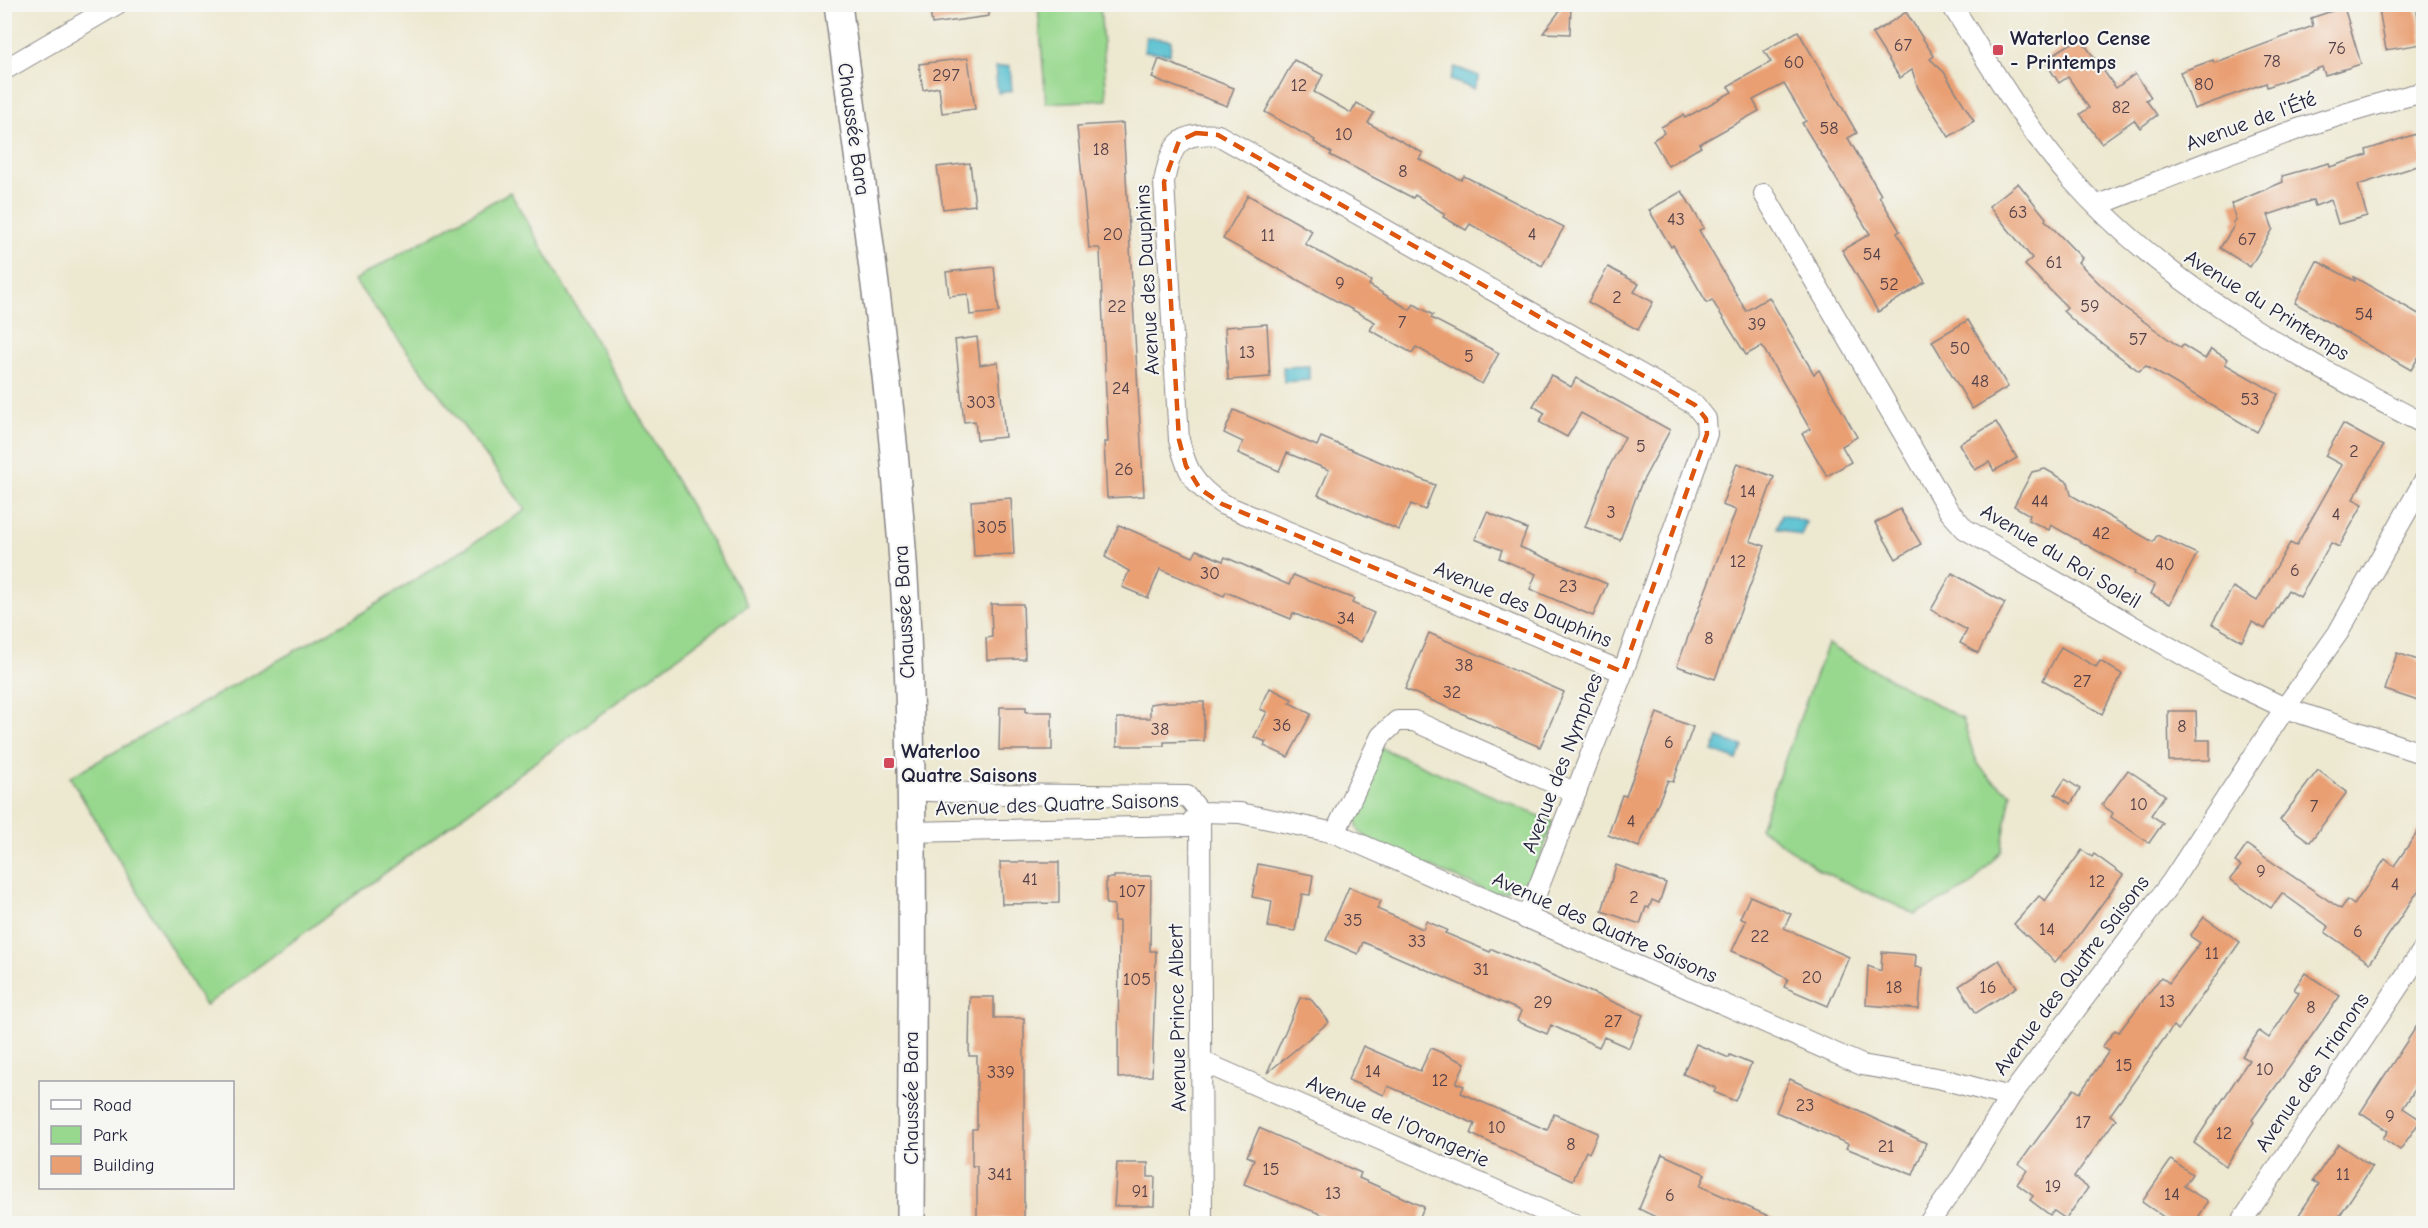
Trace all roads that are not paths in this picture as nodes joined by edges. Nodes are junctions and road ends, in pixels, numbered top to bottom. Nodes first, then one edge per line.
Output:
1 (117, 4) edge
2 (838, 4) edge
3 (1951, 4) edge
4 (4, 70) edge
5 (2424, 92) edge
6 (1764, 194) dead end
7 (2098, 205) junction
8 (1706, 419) joint
9 (2424, 424) edge
10 (2424, 481) edge
11 (1623, 672) junction
12 (2285, 708) junction
13 (2424, 754) edge
14 (910, 790) junction
15 (1576, 793) junction
16 (1200, 812) junction
17 (910, 832) junction
18 (1335, 834) junction
19 (1526, 919) junction
20 (2424, 948) edge
21 (1203, 1062) junction
22 (2010, 1097) junction
23 (911, 1224) edge
24 (1202, 1224) edge
25 (1573, 1224) edge
26 (1928, 1224) edge
27 (2240, 1224) edge

1 - 4 street
2 - 14 main road, Chaussée Bara
3 - 7 street, Avenue du Printemps
5 - 7 street, Avenue de l'Été
6 - 12 street, Avenue du Roi Soleil
7 - 9 street, Avenue du Printemps
8 - 11 street, Avenue des Nymphes
8 - 11 street, Avenue des Dauphins
10 - 12 street, Avenue des Quatre Saisons
11 - 15 street, Avenue des Nymphes
12 - 13 street, Avenue du Roi Soleil
12 - 22 street, Avenue des Quatre Saisons
14 - 16 street, Avenue des Quatre Saisons
14 - 17 main road, Chaussée Bara
15 - 18 street
15 - 19 street, Avenue des Nymphes
16 - 17 street, Avenue des Quatre Saisons
16 - 18 street, Avenue des Quatre Saisons
16 - 21 street, Avenue Prince Albert
17 - 23 main road, Chaussée Bara
18 - 19 street, Avenue des Quatre Saisons
19 - 22 street, Avenue des Quatre Saisons
20 - 27 street, Avenue des Trianons
21 - 24 street, Avenue Prince Albert
21 - 25 street, Avenue de l'Orangerie
22 - 26 street

